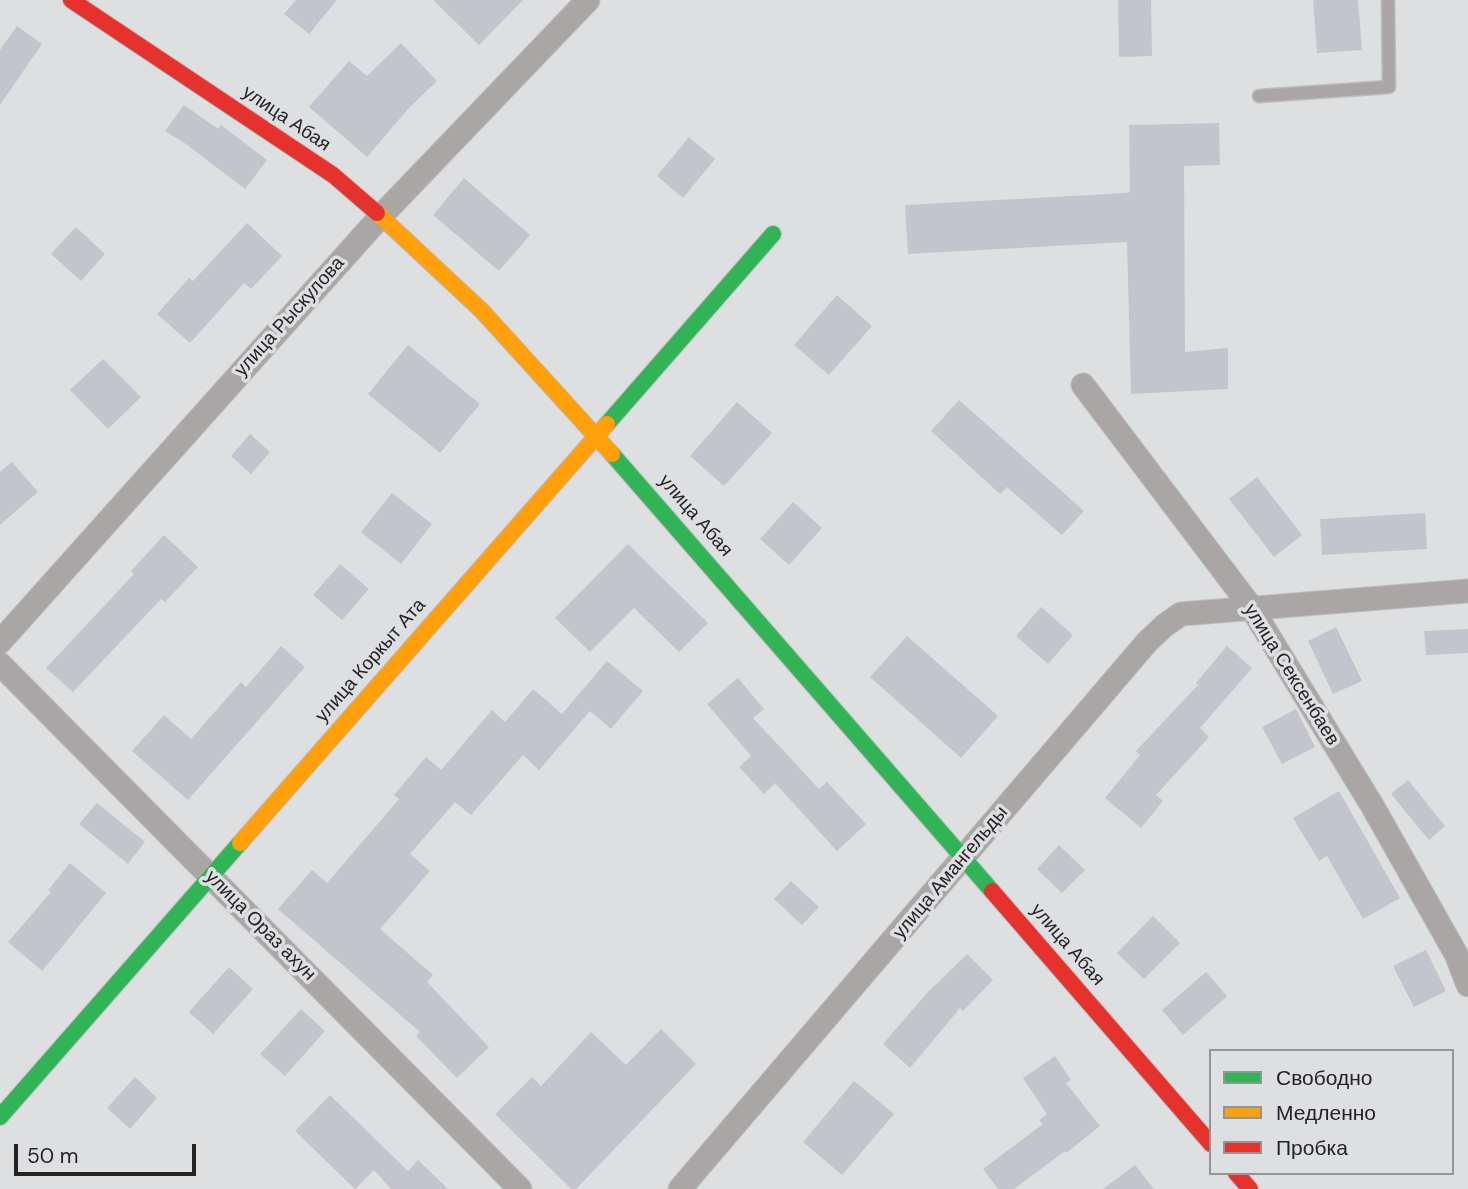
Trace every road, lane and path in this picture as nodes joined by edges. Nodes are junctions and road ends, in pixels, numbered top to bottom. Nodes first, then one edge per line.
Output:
1 (71, 0) edge
2 (588, 0) edge
3 (1388, 0) edge
4 (1259, 96) dead end
5 (382, 215) junction
6 (773, 234) dead end
7 (1083, 385) dead end
8 (597, 436) junction
9 (1468, 591) edge
10 (1251, 607) junction
11 (0, 642) edge
12 (0, 664) edge
13 (964, 858) junction
14 (211, 876) junction
15 (1468, 985) edge
16 (0, 1116) edge
17 (1209, 1142) edge
18 (1238, 1175) edge
19 (520, 1189) edge
20 (680, 1189) edge
21 (1250, 1189) edge

1 - 5 street, улица Абая
2 - 5 street, улица Рыскулова
3 - 4 lane
5 - 8 street, улица Абая
5 - 11 street, улица Рыскулова
6 - 8 street, улица Коркыт Ата
7 - 10 street, улица Сексенбаев
8 - 13 street, улица Абая
8 - 14 street, улица Коркыт Ата
9 - 10 street, улица Амангельды
10 - 13 street, улица Амангельды
10 - 15 street, улица Сексенбаев
12 - 14 street, улица Ораз ахун
13 - 17 street, улица Абая
13 - 20 street, улица Амангельды
14 - 16 street, улица Коркыт Ата
14 - 19 street, улица Ораз ахун
18 - 21 street

